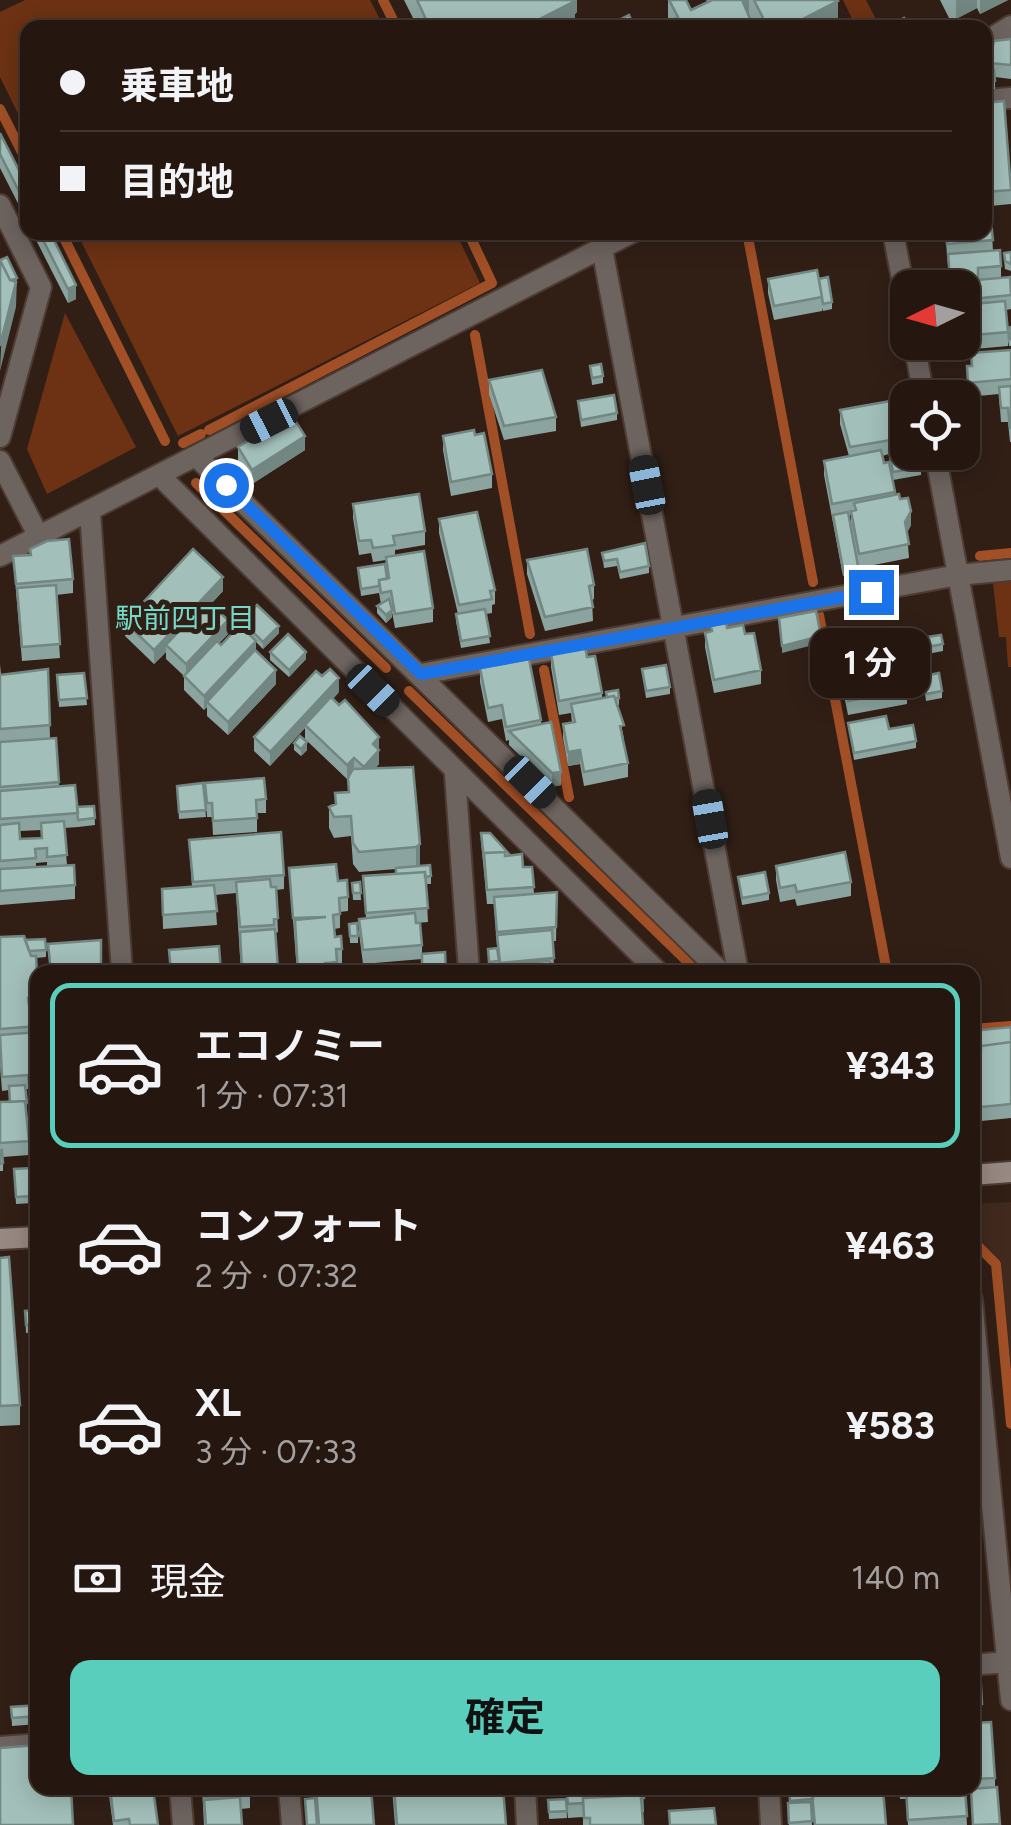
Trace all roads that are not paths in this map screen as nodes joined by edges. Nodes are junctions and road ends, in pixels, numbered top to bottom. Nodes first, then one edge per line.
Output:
1 (0, 205) edge
2 (618, 240) edge
3 (895, 240) edge
4 (602, 248) junction
5 (900, 270) edge
6 (0, 437) edge
7 (198, 458) junction
8 (0, 460) edge
9 (938, 470) edge
10 (162, 477) junction
11 (90, 512) junction
12 (39, 537) junction
13 (0, 556) edge
14 (1011, 570) edge
15 (958, 575) junction
16 (674, 628) junction
17 (421, 674) junction
18 (456, 774) junction
19 (1011, 858) edge
20 (122, 965) edge
21 (469, 965) edge
22 (651, 965) edge
23 (714, 965) edge
24 (737, 965) edge
25 (1011, 1172) edge
26 (980, 1174) edge
27 (30, 1237) edge
28 (0, 1239) edge
29 (980, 1378) edge
30 (1009, 1662) edge
31 (980, 1665) edge
32 (1011, 1700) edge
33 (30, 1745) edge
34 (0, 1747) edge
35 (181, 1795) edge
36 (290, 1795) edge
37 (526, 1795) edge
38 (769, 1795) edge
39 (183, 1825) edge
40 (292, 1825) edge
41 (528, 1825) edge
42 (771, 1825) edge

1 - 6 street
2 - 4 street
3 - 5 street
4 - 7 street
4 - 16 street
7 - 10 street
7 - 17 street
8 - 12 street
9 - 15 street
10 - 11 street
10 - 18 street
11 - 12 street
11 - 20 street
12 - 13 street
14 - 15 street
15 - 16 street
15 - 19 street
16 - 17 street
16 - 24 street
17 - 23 street
18 - 21 street
18 - 22 street
25 - 26 street
27 - 28 street
29 - 30 street
30 - 31 street
30 - 32 street
33 - 34 street
35 - 39 street
36 - 40 street
37 - 41 street
38 - 42 street

